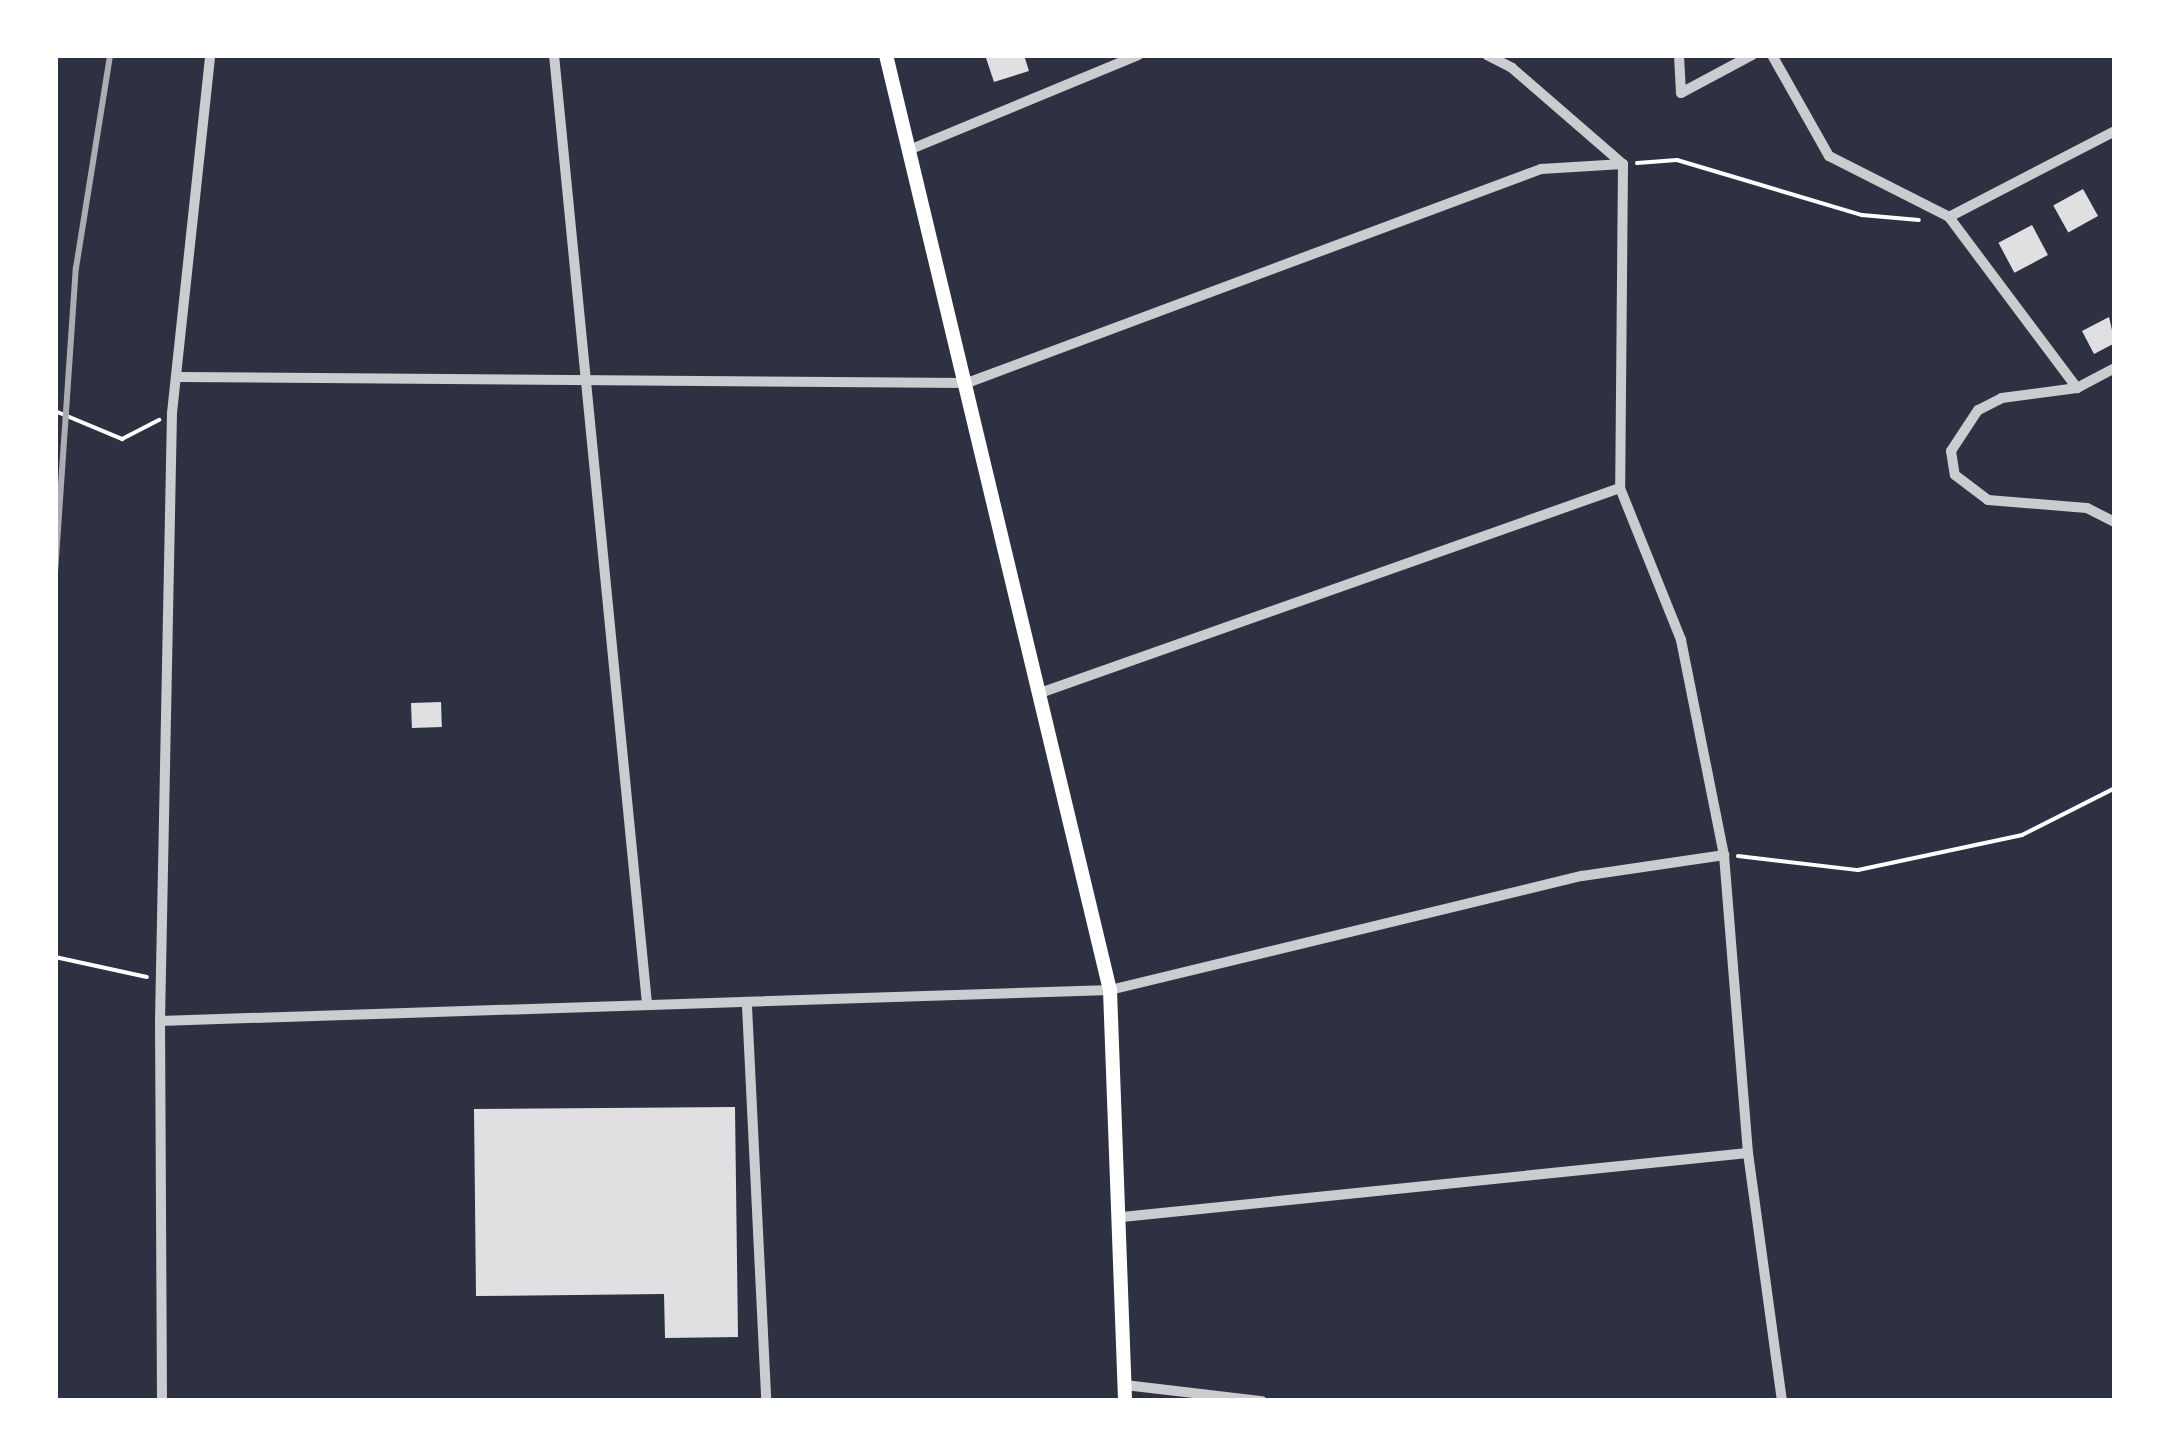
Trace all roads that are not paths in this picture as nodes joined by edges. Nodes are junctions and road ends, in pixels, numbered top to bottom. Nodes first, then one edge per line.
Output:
1 (210, 55) edge
2 (554, 55) edge
3 (886, 55) edge
4 (1138, 55) edge
5 (1487, 55) edge
6 (1679, 55) edge
7 (1752, 55) edge
8 (1772, 55) edge
9 (2115, 131) edge
10 (909, 150) junction
11 (1623, 164) junction
12 (1949, 217) junction
13 (2115, 368) edge
14 (178, 377) junction
15 (587, 378) junction
16 (966, 382) junction
17 (2077, 388) junction
18 (1620, 488) junction
19 (2115, 522) edge
20 (1040, 693) junction
21 (1724, 855) junction
22 (1110, 990) junction
23 (647, 1003) junction
24 (746, 1006) junction
25 (160, 1021) junction
26 (1748, 1153) junction
27 (1122, 1217) junction
28 (1125, 1384) junction
29 (162, 1401) edge
30 (766, 1401) edge
31 (1124, 1401) edge
32 (1262, 1401) edge
33 (1782, 1401) edge

1 - 14 street
2 - 15 street
3 - 10 main road
4 - 10 street
5 - 11 street
6 - 7 street
8 - 12 street
9 - 12 street
10 - 16 main road
11 - 16 street
11 - 18 street
12 - 17 street
13 - 17 street
14 - 15 street
14 - 25 street
15 - 16 street
15 - 23 street
16 - 20 main road
17 - 19 street
18 - 20 street
18 - 21 street
20 - 22 main road
21 - 22 street
21 - 26 street
22 - 24 street
22 - 27 main road
23 - 24 street
23 - 25 street
24 - 30 street
25 - 29 street
26 - 27 street
26 - 33 street
27 - 28 main road
28 - 31 main road
28 - 32 street

